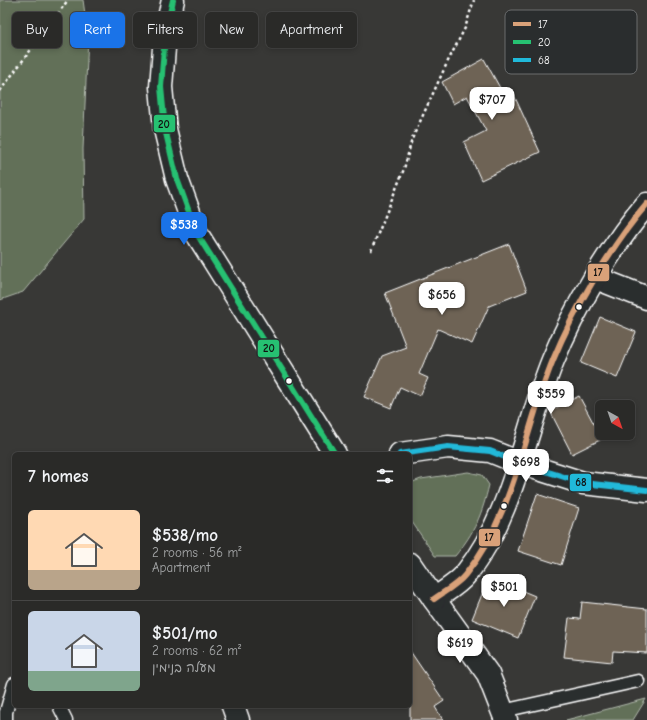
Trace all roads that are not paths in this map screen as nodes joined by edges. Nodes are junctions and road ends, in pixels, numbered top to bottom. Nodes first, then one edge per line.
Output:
1 (173, 0) edge
2 (647, 204) edge
3 (596, 278) junction
4 (647, 298) edge
5 (334, 452) edge
6 (412, 452) edge
7 (520, 463) junction
8 (647, 490) edge
9 (412, 567) edge
10 (434, 599) junction
11 (638, 681) dead end
12 (12, 691) edge
13 (60, 708) edge
14 (234, 708) edge
15 (504, 715) edge
16 (6, 720) edge
17 (66, 720) edge
18 (238, 720) edge

1 - 5 street
2 - 3 street
3 - 4 street
3 - 7 street
6 - 7 street
7 - 8 street
7 - 10 street
9 - 10 street
10 - 15 street
11 - 15 lane
12 - 16 lane
13 - 17 lane
14 - 18 street

